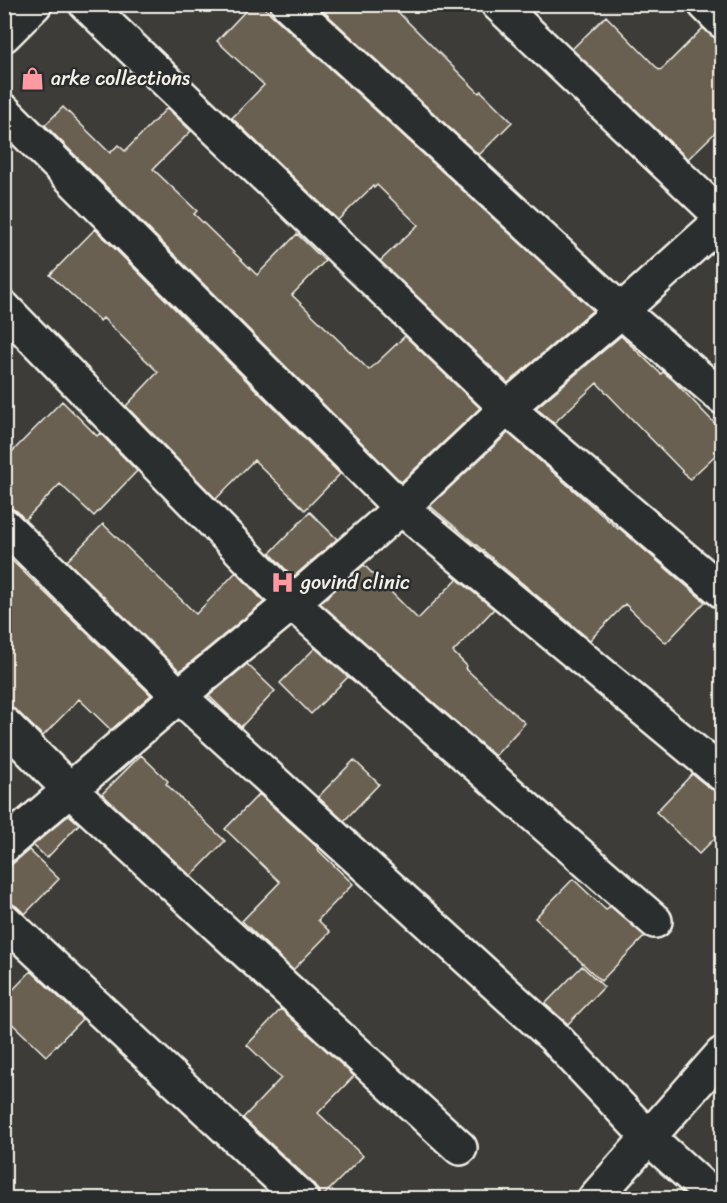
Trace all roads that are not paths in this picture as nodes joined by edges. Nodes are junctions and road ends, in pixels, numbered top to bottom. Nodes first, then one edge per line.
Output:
1 (35, 4) edge
2 (86, 4) edge
3 (288, 4) edge
4 (498, 4) edge
5 (705, 4) edge
6 (723, 21) edge
7 (4, 35) edge
8 (4, 111) edge
9 (723, 219) edge
10 (4, 308) edge
11 (621, 311) junction
12 (723, 397) edge
13 (507, 408) junction
14 (401, 508) junction
15 (4, 525) edge
16 (723, 591) edge
17 (292, 603) junction
18 (179, 696) junction
19 (4, 724) edge
20 (723, 774) edge
21 (71, 791) junction
22 (4, 846) edge
23 (4, 920) edge
24 (655, 921) dead end
25 (723, 1054) edge
26 (649, 1138) junction
27 (460, 1148) dead end
28 (301, 1198) edge
29 (595, 1198) edge
30 (715, 1198) edge

1 - 7 street
2 - 13 street
3 - 11 street
4 - 9 street
5 - 6 street
8 - 14 street
9 - 11 street
10 - 17 street
11 - 12 street
11 - 13 street
13 - 14 street
13 - 16 street
14 - 17 street
14 - 20 street
15 - 18 street
17 - 18 street
17 - 24 street
18 - 21 street
18 - 26 street
19 - 21 street
21 - 22 street
21 - 27 street
23 - 28 street
25 - 26 street
26 - 29 street
26 - 30 street

